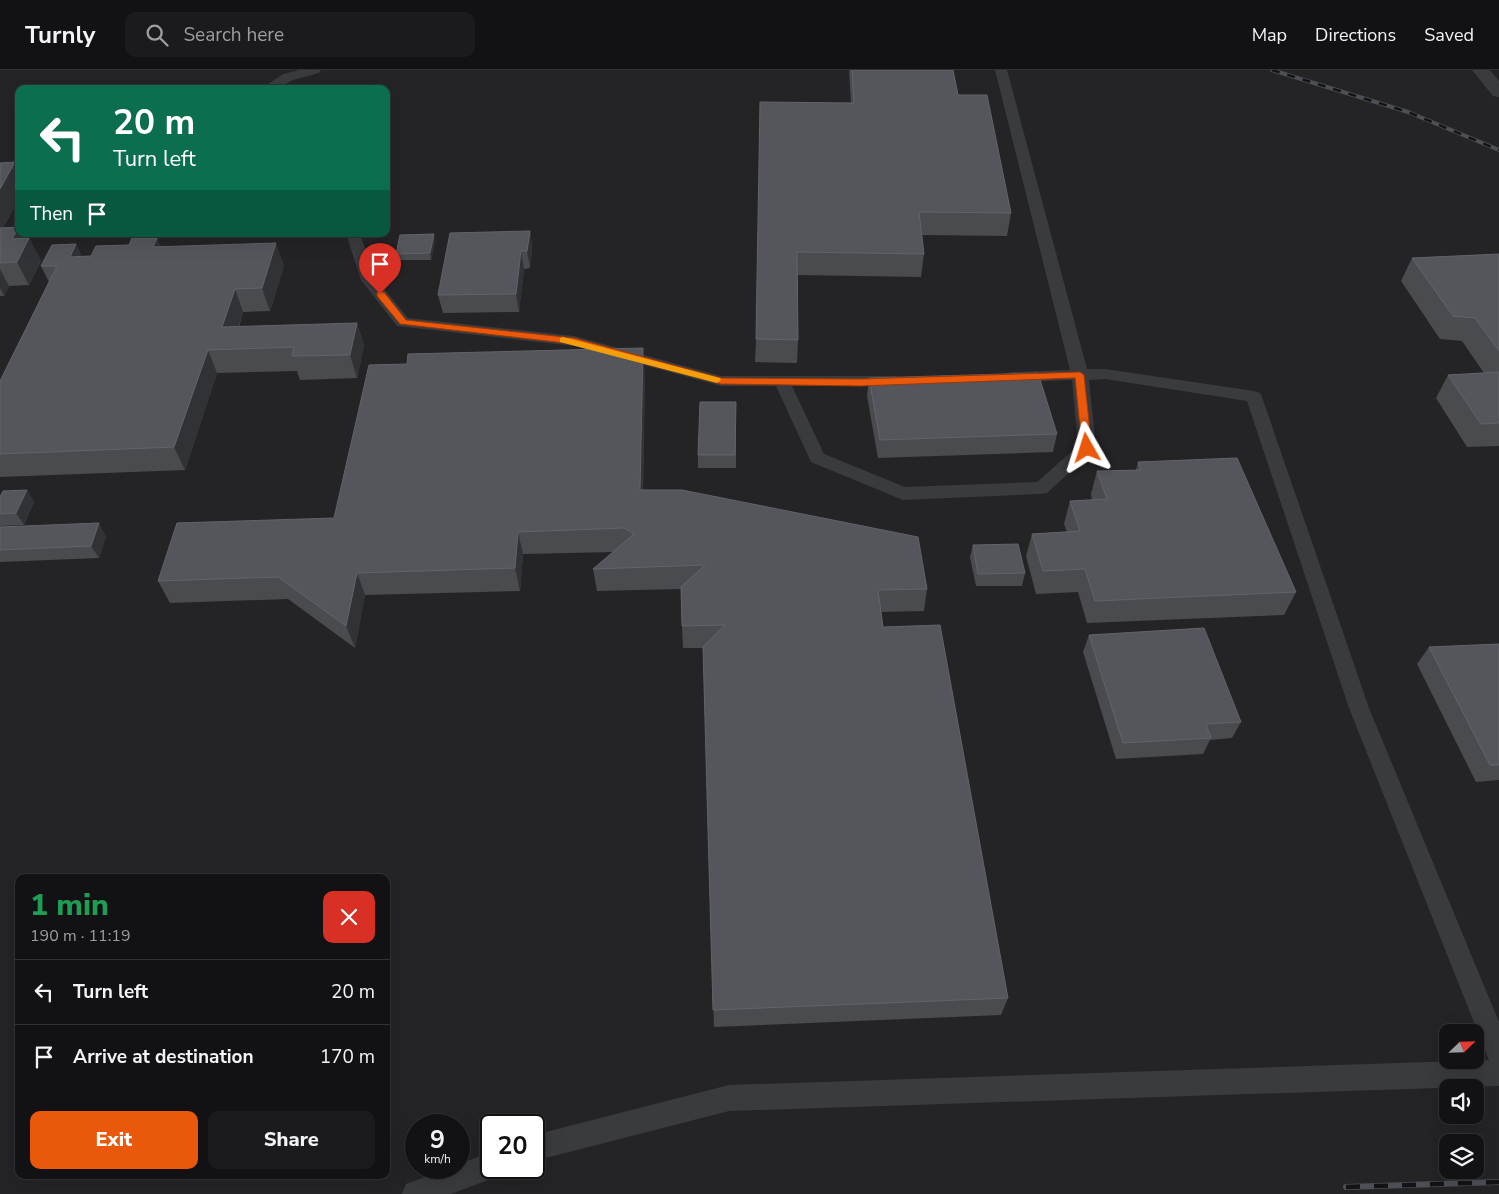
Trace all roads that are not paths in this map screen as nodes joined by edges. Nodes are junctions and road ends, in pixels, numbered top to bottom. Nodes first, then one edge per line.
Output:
1 (315, 70) edge
2 (1001, 70) edge
3 (1481, 70) edge
4 (274, 85) edge
5 (1499, 92) edge
6 (354, 237) edge
7 (1080, 375) junction
8 (992, 378) edge
9 (914, 380) edge
10 (782, 382) junction
11 (1499, 1053) edge
12 (1499, 1073) edge
13 (545, 1144) edge
14 (480, 1169) edge
15 (416, 1194) edge

1 - 4 lane
2 - 7 lane
3 - 5 street
6 - 10 lane
7 - 8 lane
7 - 10 lane
7 - 11 lane
9 - 10 lane
12 - 13 lane
14 - 15 lane

